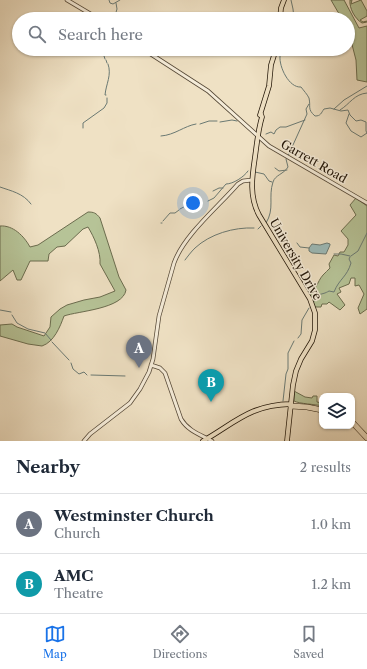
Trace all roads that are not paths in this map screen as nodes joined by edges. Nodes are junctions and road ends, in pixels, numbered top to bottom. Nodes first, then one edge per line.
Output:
1 (67, 0) edge
2 (284, 0) edge
3 (87, 12) edge
4 (281, 12) edge
5 (154, 56) edge
6 (274, 56) edge
7 (256, 133) junction
8 (251, 180) junction
9 (367, 203) edge
10 (151, 365) junction
11 (291, 405) junction
12 (319, 408) edge
13 (355, 425) edge
14 (355, 426) edge
15 (355, 427) edge
16 (367, 432) edge
17 (367, 438) edge
18 (205, 440) edge
19 (84, 441) edge
20 (212, 441) edge
21 (287, 441) edge
22 (365, 441) edge

1 - 3 street
2 - 4 main road
5 - 7 street, Garrett Road
6 - 7 main road, University Drive
7 - 8 main road, University Drive
7 - 9 street, Garrett Road
8 - 10 street
8 - 11 main road, University Drive
10 - 18 street
10 - 19 street
11 - 12 highway
11 - 18 main road
11 - 21 main road, University Drive
13 - 16 highway
14 - 17 highway
15 - 22 highway
18 - 20 street

